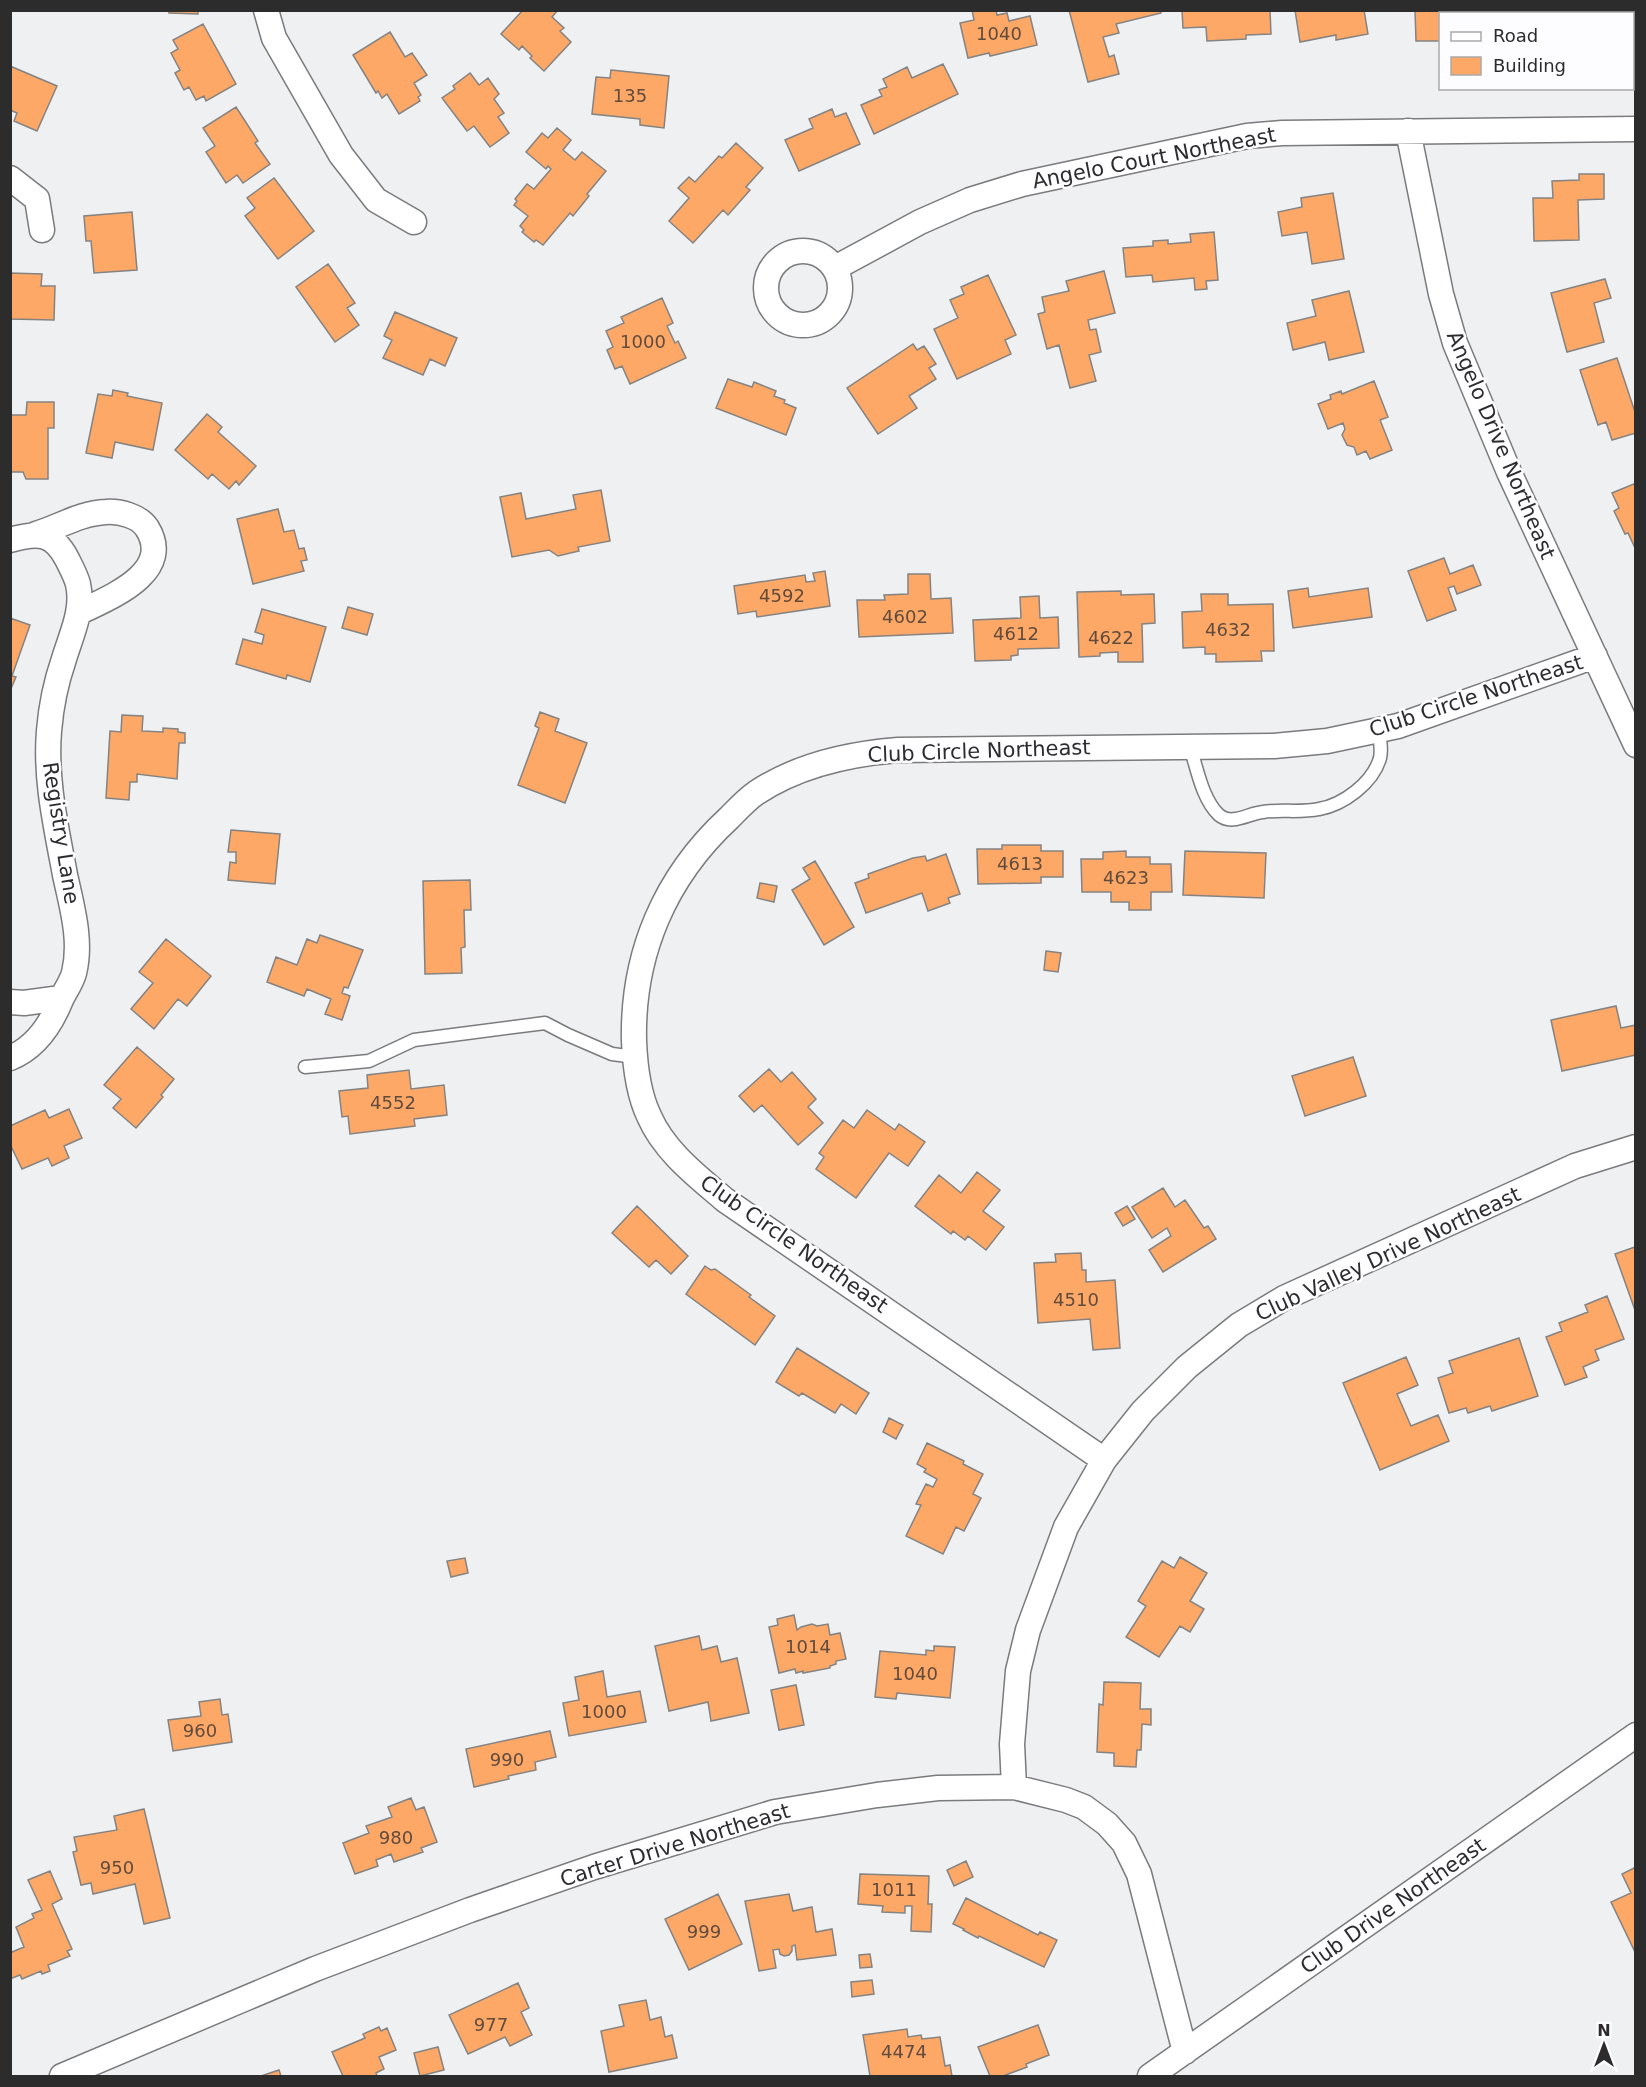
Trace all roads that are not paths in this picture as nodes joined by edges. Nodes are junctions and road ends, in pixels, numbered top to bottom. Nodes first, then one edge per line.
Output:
1 (266, 10) edge
2 (1635, 129) edge
3 (1408, 131) junction
4 (10, 178) edge
5 (414, 222) dead end
6 (42, 230) dead end
7 (835, 268) dead end
8 (36, 534) junction
9 (10, 540) edge
10 (78, 613) junction
11 (1594, 656) junction
12 (1378, 730) junction
13 (1635, 745) edge
14 (1191, 747) junction
15 (61, 998) junction
16 (10, 1002) edge
17 (635, 1057) junction
18 (10, 1058) edge
19 (305, 1067) dead end
20 (1635, 1146) edge
21 (1104, 1460) junction
22 (1635, 1735) edge
23 (1014, 1787) junction
24 (1185, 2052) junction
25 (62, 2076) edge
26 (1150, 2076) edge

1 - 5 street
2 - 3 street, Angelo Court Northeast
3 - 7 street, Angelo Court Northeast
3 - 11 street, Angelo Drive Northeast
4 - 6 street
8 - 9 street
8 - 10 street, Registry Lane
8 - 10 street
10 - 15 street, Registry Lane
11 - 12 street, Club Circle Northeast
11 - 13 street, Angelo Drive Northeast
12 - 14 street, Club Circle Northeast
12 - 14 lane
14 - 17 street, Club Circle Northeast
15 - 16 street
15 - 18 street, Registry Lane
17 - 19 lane
17 - 21 street, Club Circle Northeast
20 - 21 street, Club Valley Drive Northeast
21 - 23 street, Club Valley Drive Northeast
22 - 24 street, Club Drive Northeast
23 - 24 street, Carter Drive Northeast
23 - 25 street, Carter Drive Northeast
24 - 26 street, Club Drive Northeast

